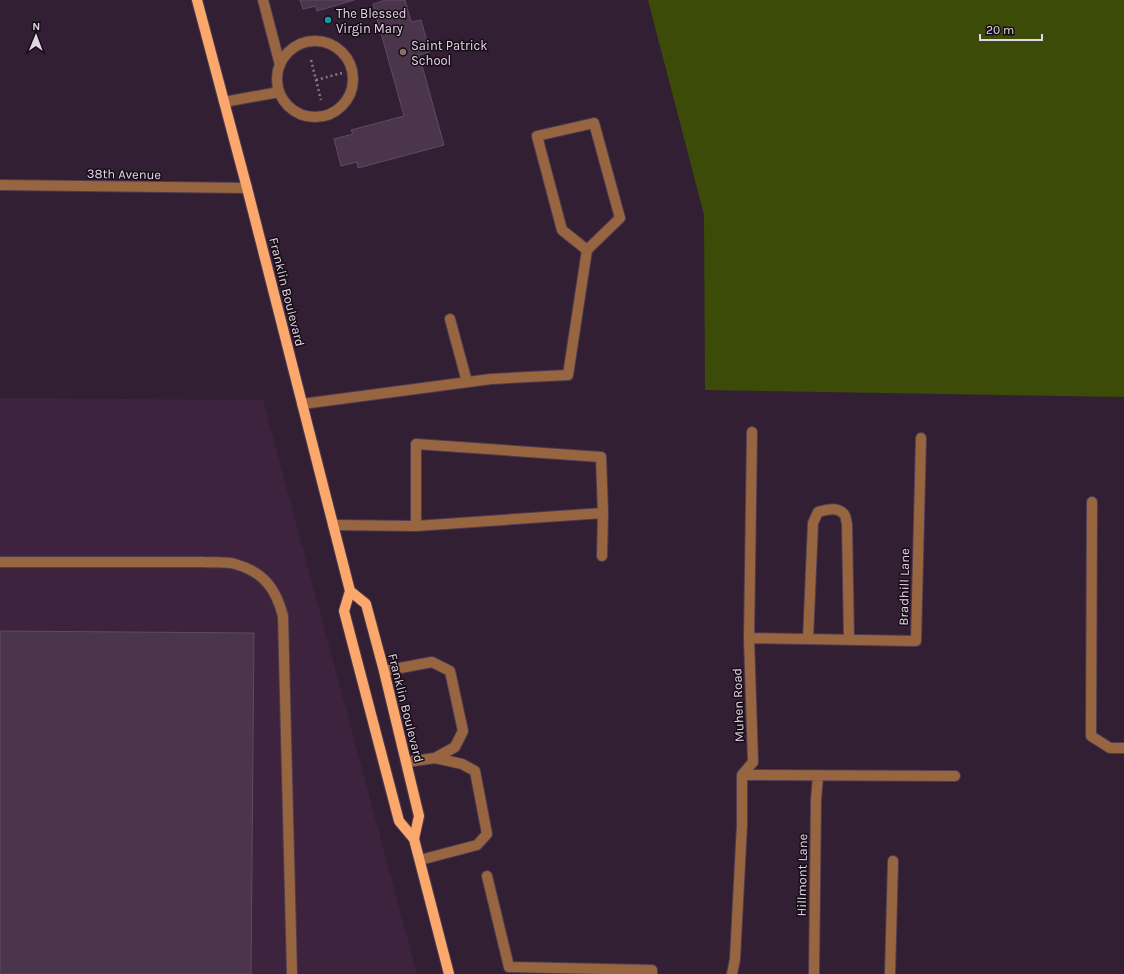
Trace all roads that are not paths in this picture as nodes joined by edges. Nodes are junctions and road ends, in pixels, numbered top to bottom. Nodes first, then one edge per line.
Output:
1 (197, 0) edge
2 (263, 0) edge
3 (280, 65) junction
4 (279, 92) junction
5 (224, 102) junction
6 (0, 185) edge
7 (247, 188) junction
8 (587, 250) junction
9 (450, 319) dead end
10 (467, 382) junction
11 (302, 404) junction
12 (752, 432) dead end
13 (921, 438) dead end
14 (1092, 502) dead end
15 (603, 512) junction
16 (333, 525) junction
17 (416, 526) junction
18 (602, 556) dead end
19 (0, 562) edge
20 (350, 591) junction
21 (749, 638) junction
22 (808, 639) junction
23 (849, 640) junction
24 (384, 671) junction
25 (1124, 748) edge
26 (435, 758) junction
27 (407, 762) junction
28 (742, 775) junction
29 (818, 776) junction
30 (955, 776) dead end
31 (414, 839) junction
32 (420, 860) junction
33 (893, 861) dead end
34 (488, 876) dead end
35 (292, 974) edge
36 (449, 974) edge
37 (652, 974) edge
38 (732, 974) edge
39 (814, 974) edge
40 (890, 974) edge

1 - 5 main road, Franklin Boulevard
2 - 3 street
3 - 4 street
3 - 4 street
4 - 5 street
5 - 7 main road, Franklin Boulevard
6 - 7 street, 38th Avenue
7 - 11 main road, Franklin Boulevard
8 - 8 street
8 - 10 street
9 - 10 street
10 - 11 street
11 - 16 main road, Franklin Boulevard
12 - 21 street, Muhen Road
13 - 23 street, Bradhill Lane
14 - 25 street
15 - 17 street
15 - 17 street
15 - 18 street
16 - 17 street
16 - 20 main road, Franklin Boulevard
19 - 35 street
20 - 24 main road, Franklin Boulevard
20 - 31 main road, Franklin Boulevard
21 - 22 street, Bradhill Lane
21 - 28 street, Muhen Road
22 - 23 street, Bradhill Lane
22 - 23 street
24 - 26 street
24 - 27 main road, Franklin Boulevard
26 - 27 street
26 - 32 street
27 - 31 main road, Franklin Boulevard
28 - 29 street
28 - 38 street
29 - 30 street
29 - 39 street, Hillmont Lane
31 - 32 main road, Franklin Boulevard
32 - 36 main road, Franklin Boulevard
33 - 40 street
34 - 37 street

